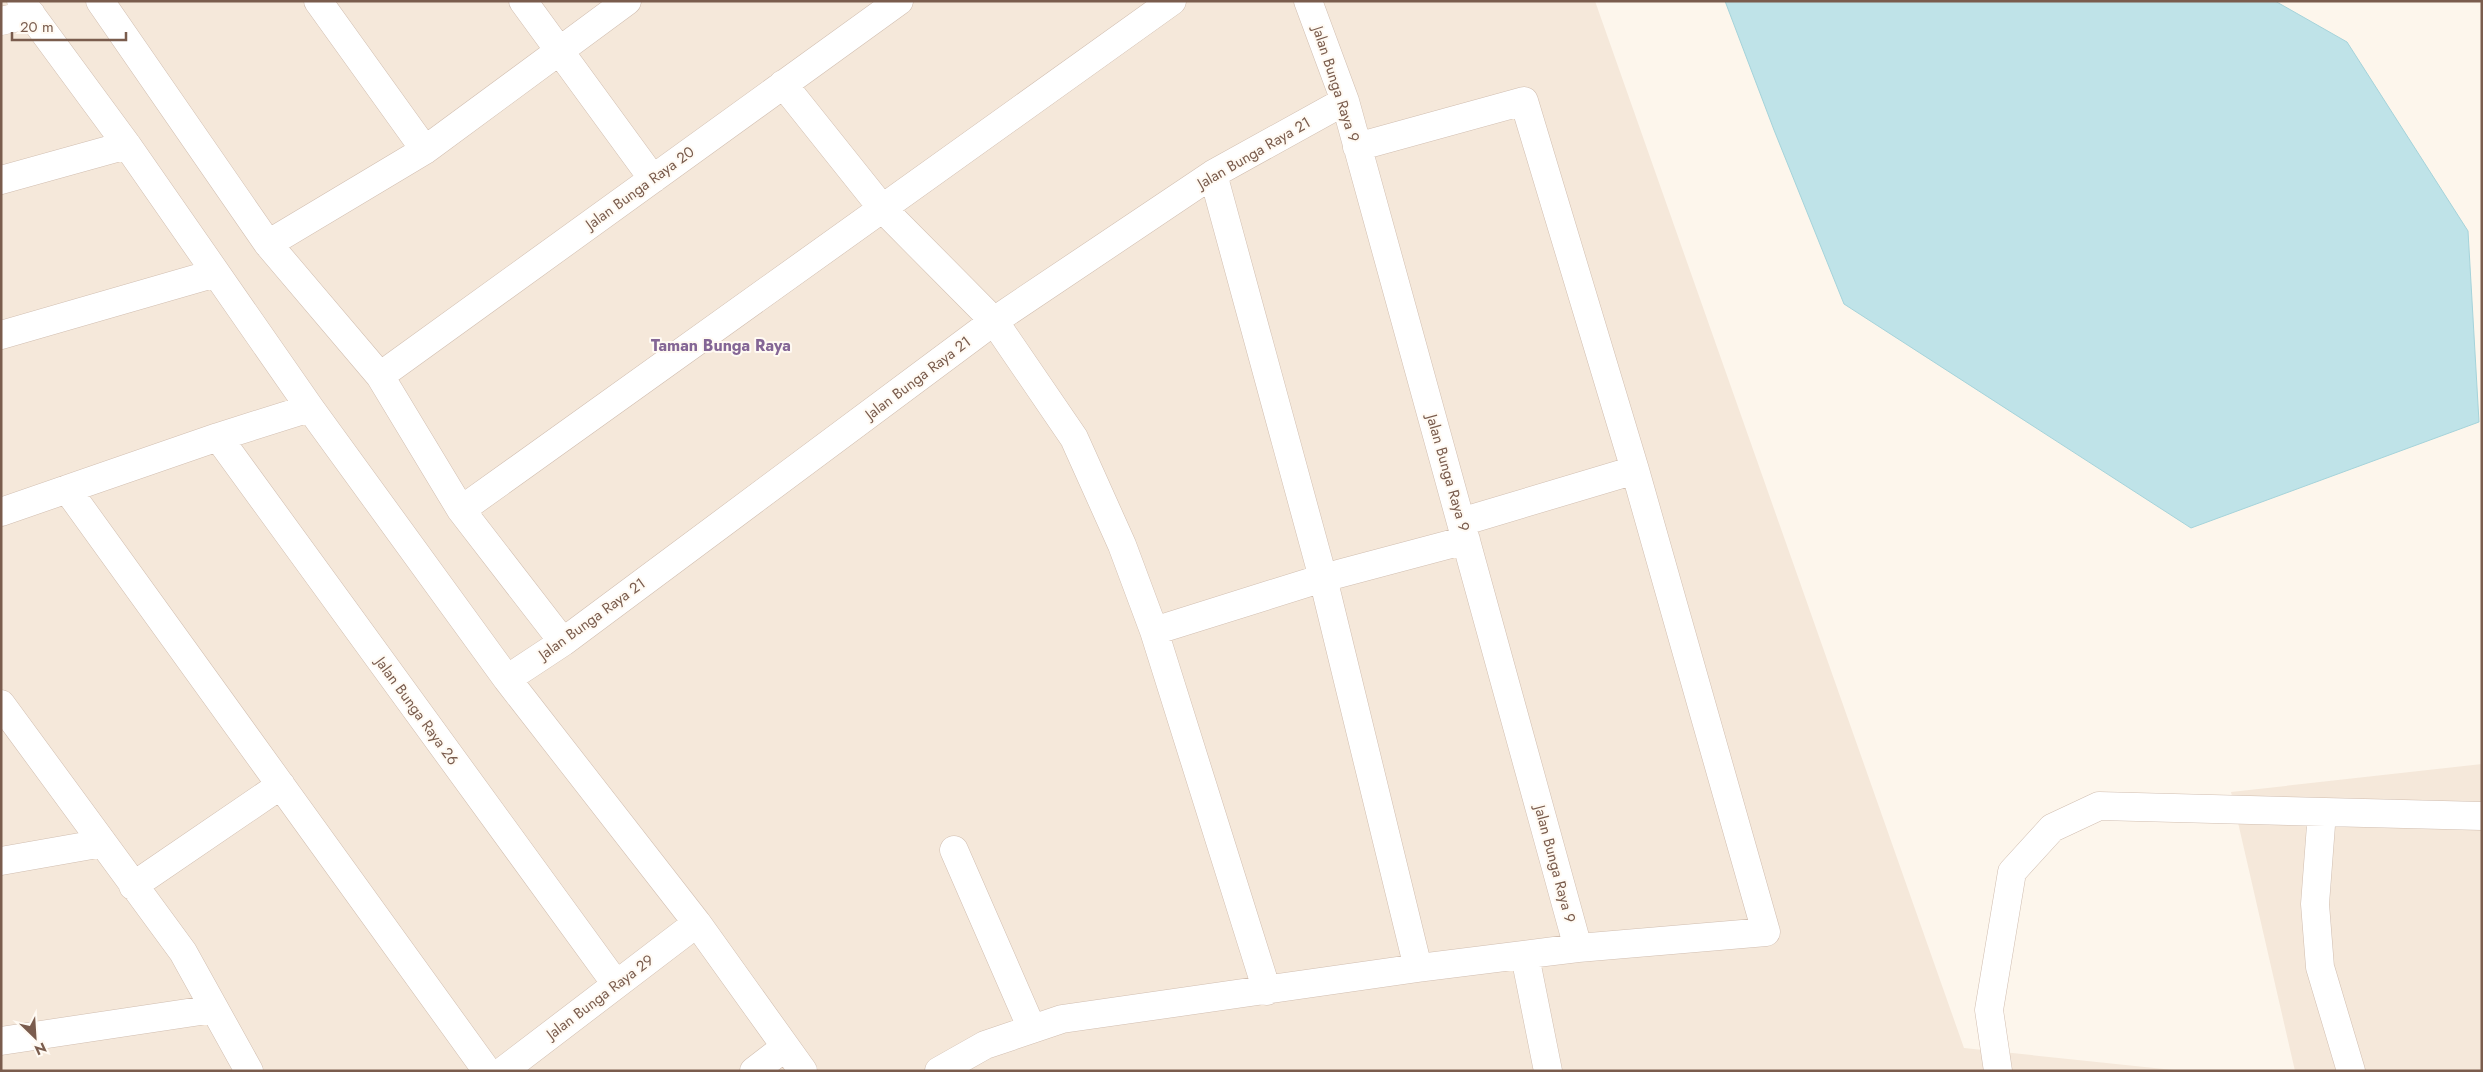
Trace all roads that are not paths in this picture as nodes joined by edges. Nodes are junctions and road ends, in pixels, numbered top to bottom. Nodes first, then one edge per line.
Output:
1 (100, 1) edge
2 (318, 1) edge
3 (523, 1) edge
4 (627, 1) edge
5 (899, 1) edge
6 (1172, 1) edge
7 (1308, 1) edge
8 (26, 7) edge
9 (1, 21) edge
10 (559, 52) junction
11 (783, 84) junction
12 (1345, 101) junction
13 (126, 145) junction
14 (1357, 147) junction
15 (425, 150) junction
16 (1214, 174) junction
17 (653, 179) junction
18 (1, 180) edge
19 (882, 208) junction
20 (268, 244) junction
21 (216, 273) junction
22 (994, 321) junction
23 (1, 336) edge
24 (380, 376) junction
25 (310, 408) junction
26 (218, 437) junction
27 (1635, 470) junction
28 (67, 489) junction
29 (462, 510) junction
30 (1, 512) edge
31 (1463, 531) junction
32 (1323, 578) junction
33 (1154, 631) junction
34 (563, 642) junction
35 (507, 680) junction
36 (1, 704) edge
37 (281, 785) junction
38 (2322, 812) junction
39 (2482, 816) edge
40 (103, 843) junction
41 (954, 850) dead end
42 (1, 861) edge
43 (133, 886) junction
44 (697, 923) junction
45 (1578, 948) junction
46 (1525, 956) junction
47 (1418, 968) junction
48 (616, 984) junction
49 (1267, 991) junction
50 (214, 1009) junction
51 (1032, 1029) junction
52 (1, 1040) edge
53 (784, 1048) junction
54 (249, 1071) edge
55 (487, 1071) edge
56 (503, 1071) edge
57 (754, 1071) edge
58 (803, 1071) edge
59 (939, 1071) edge
60 (1548, 1071) edge
61 (1998, 1071) edge
62 (2351, 1071) edge

1 - 20 street
2 - 15 street
3 - 10 street
4 - 10 street
5 - 11 street, Jalan Bunga Raya 20
6 - 19 street
7 - 12 street, Jalan Bunga Raya 9
8 - 9 street
8 - 13 street
10 - 15 street
10 - 17 street
11 - 17 street, Jalan Bunga Raya 20
11 - 19 street
12 - 14 street, Jalan Bunga Raya 9
12 - 16 street, Jalan Bunga Raya 21
13 - 18 street
13 - 21 street
14 - 27 street
14 - 31 street, Jalan Bunga Raya 9
15 - 20 street
16 - 22 street, Jalan Bunga Raya 21
16 - 32 street
17 - 24 street, Jalan Bunga Raya 20
19 - 22 street
19 - 29 street
20 - 24 street
21 - 23 street
21 - 25 street
22 - 33 street
22 - 34 street, Jalan Bunga Raya 21
24 - 29 street
25 - 26 street
25 - 35 street
26 - 28 street
26 - 48 street, Jalan Bunga Raya 26
27 - 31 street
27 - 45 street
28 - 30 street
28 - 37 street
29 - 34 street
31 - 32 street
31 - 45 street, Jalan Bunga Raya 9
32 - 33 street
32 - 47 street
33 - 49 street
34 - 35 street, Jalan Bunga Raya 21
35 - 44 street
36 - 40 street
37 - 43 street
37 - 55 street
38 - 39 street
38 - 61 street
38 - 62 street
40 - 42 street
40 - 43 street
41 - 51 street
43 - 50 street
44 - 48 street, Jalan Bunga Raya 29
44 - 53 street
45 - 46 street
46 - 47 street
46 - 60 street
47 - 49 street
48 - 56 street, Jalan Bunga Raya 29
49 - 51 street
50 - 52 street
50 - 54 street
51 - 59 street
53 - 57 street
53 - 58 street

